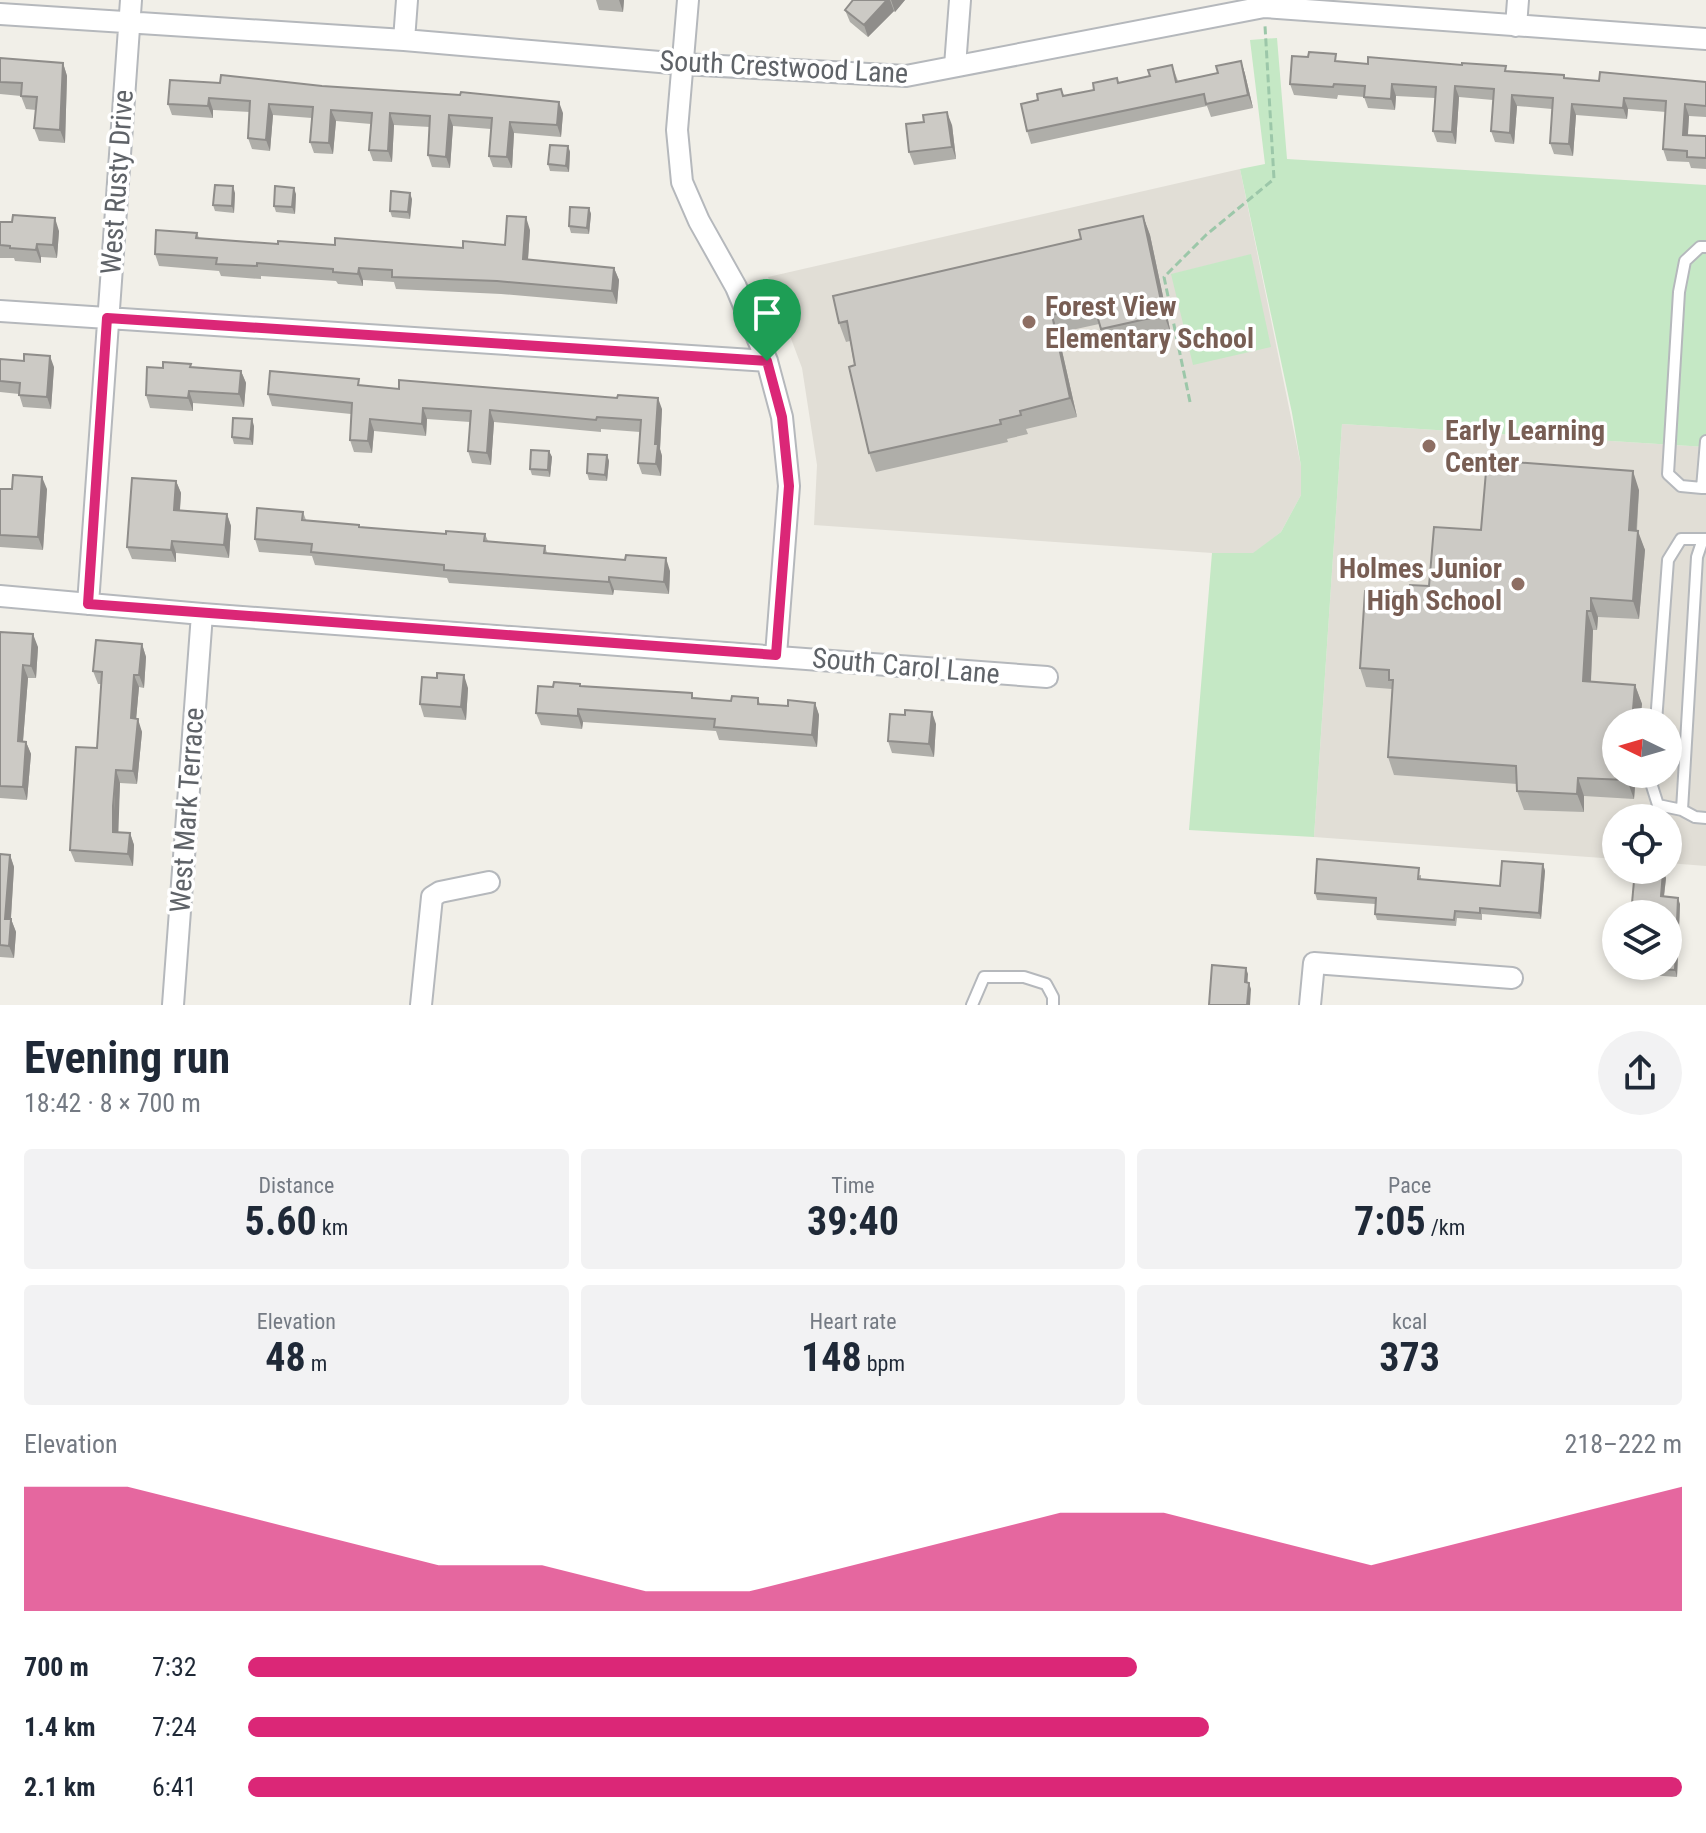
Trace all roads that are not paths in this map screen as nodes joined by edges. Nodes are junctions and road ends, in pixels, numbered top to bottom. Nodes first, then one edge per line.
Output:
1 (131, 0) edge
2 (407, 0) edge
3 (688, 0) edge
4 (960, 0) edge
5 (1518, 0) edge
6 (1238, 5) edge
7 (0, 14) edge
8 (130, 22) junction
9 (1516, 26) junction
10 (1706, 39) edge
11 (404, 40) junction
12 (683, 64) junction
13 (955, 66) junction
14 (1706, 247) edge
15 (0, 311) edge
16 (107, 318) junction
17 (767, 361) junction
18 (1706, 441) edge
19 (1704, 488) edge
20 (1704, 539) edge
21 (0, 596) edge
22 (88, 604) junction
23 (202, 614) junction
24 (776, 655) junction
25 (1047, 677) dead end
26 (1657, 708) edge
27 (1682, 810) joint
28 (1706, 818) edge
29 (489, 882) dead end
30 (1512, 978) dead end
31 (173, 1005) edge
32 (421, 1005) edge
33 (972, 1005) edge
34 (1053, 1005) edge
35 (1310, 1005) edge

1 - 8 street, West Rusty Drive
2 - 11 street
3 - 12 street
4 - 13 street
5 - 9 street
6 - 9 street, South Crestwood Lane
6 - 13 street, South Crestwood Lane
7 - 8 street, South Crestwood Lane
8 - 11 street, South Crestwood Lane
8 - 16 street, West Rusty Drive
9 - 10 street, South Crestwood Lane
11 - 12 street, South Crestwood Lane
12 - 13 street, South Crestwood Lane
12 - 17 street
14 - 19 lane
15 - 16 street
16 - 17 street
16 - 22 street, West Rusty Drive
17 - 24 street
18 - 19 lane
20 - 26 lane
20 - 27 lane
21 - 22 street, South Carol Lane
22 - 23 street, South Carol Lane
23 - 24 street, South Carol Lane
23 - 31 street, West Mark Terrace
24 - 25 street, South Carol Lane
27 - 28 lane
29 - 32 street
30 - 35 street
33 - 34 lane

